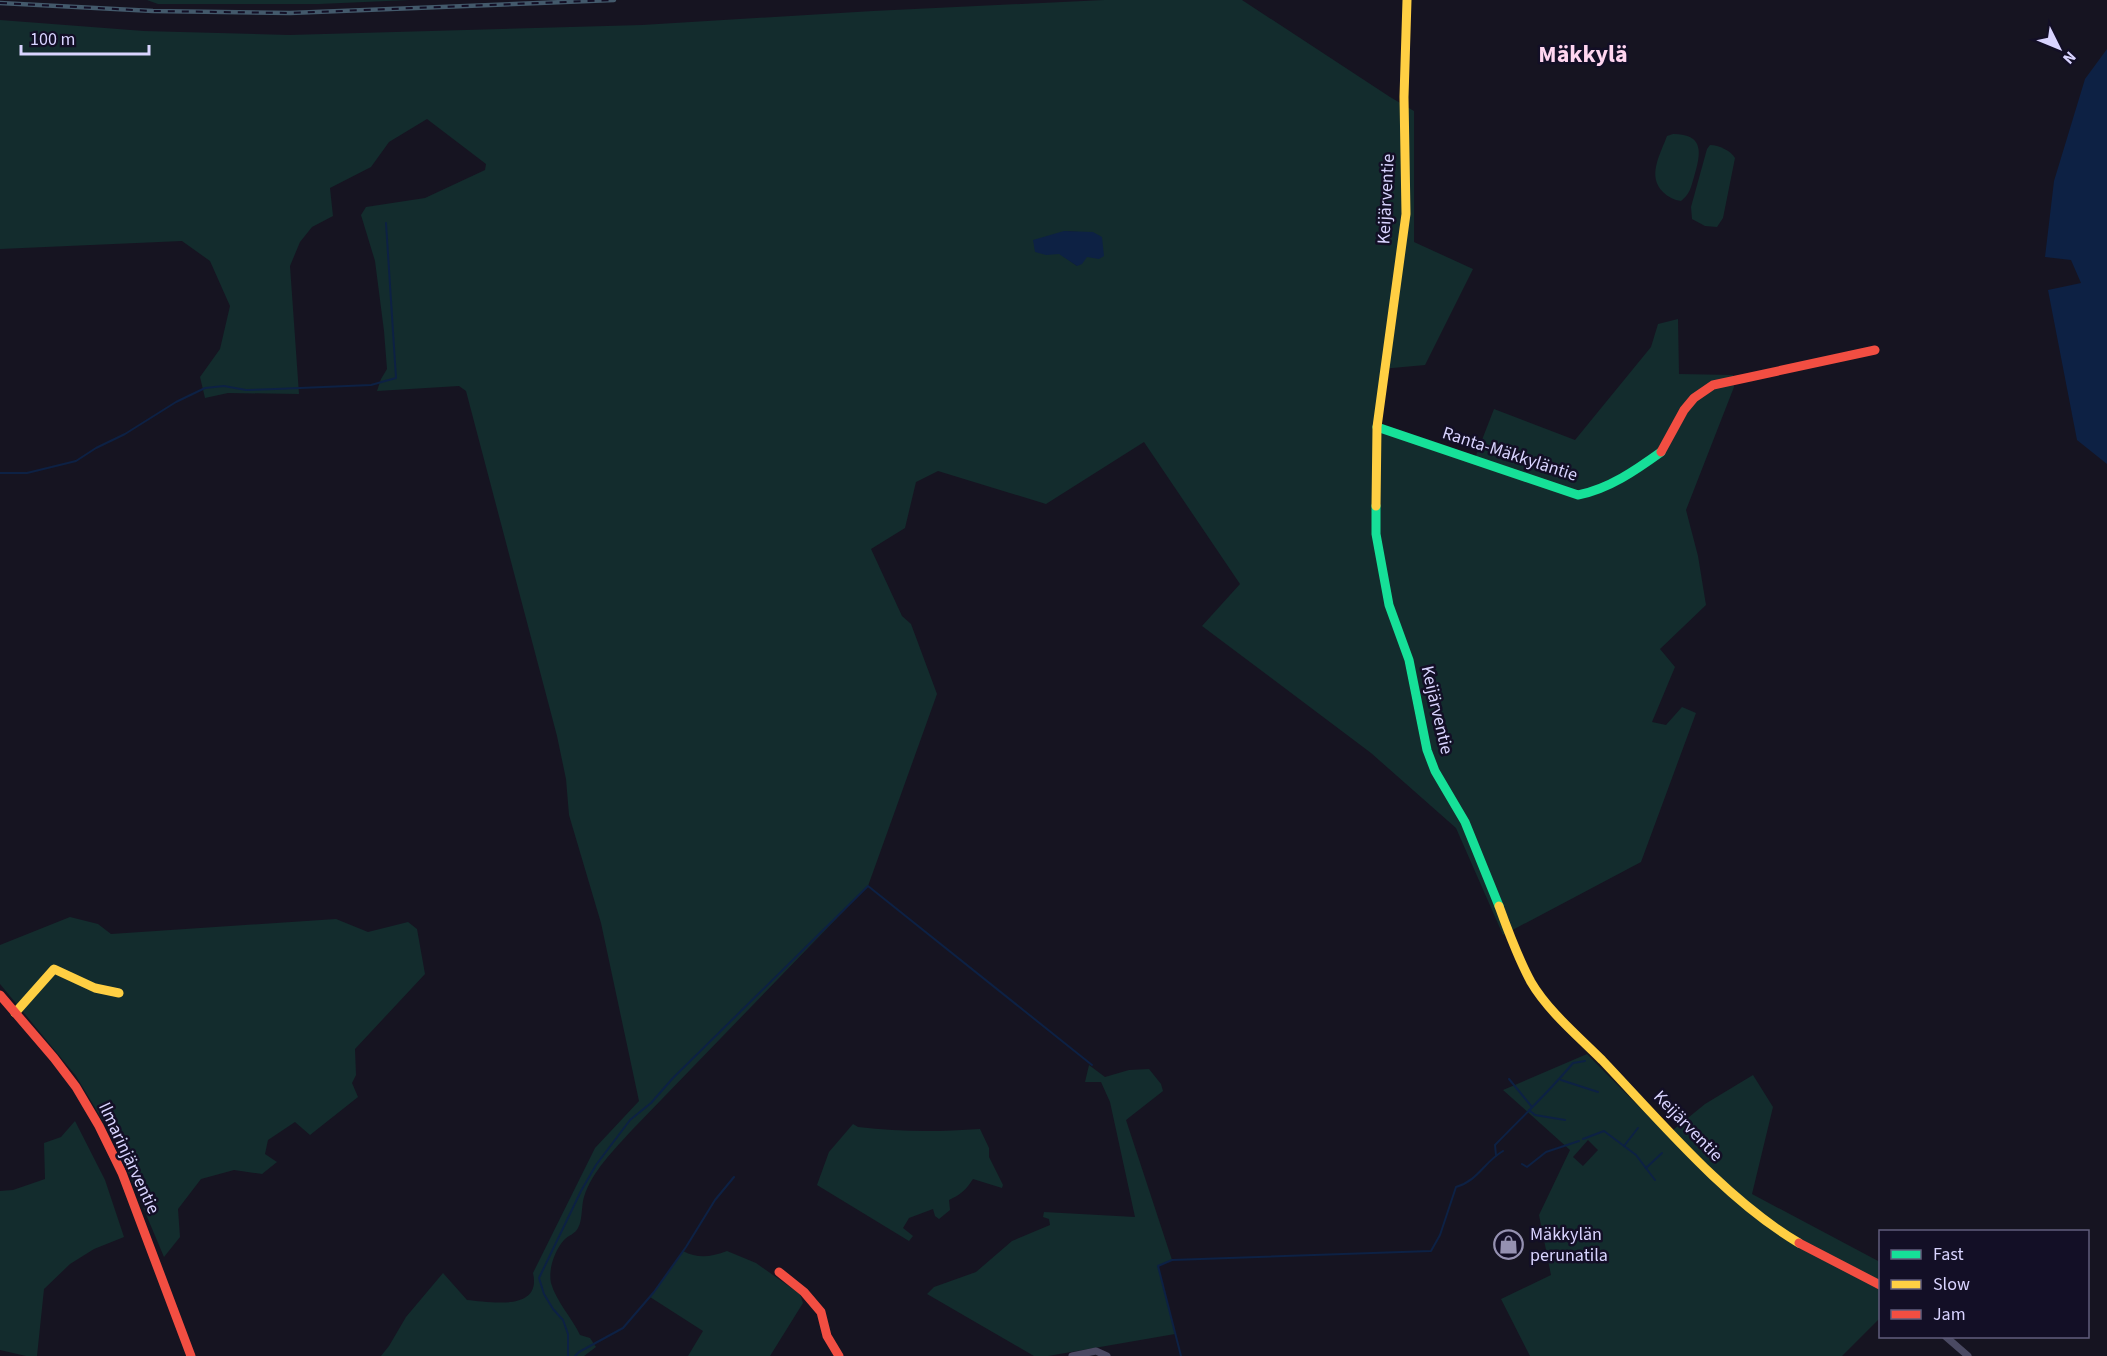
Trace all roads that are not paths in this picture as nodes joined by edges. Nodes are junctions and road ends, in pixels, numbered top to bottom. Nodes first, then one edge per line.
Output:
1 (1407, 0) edge
2 (1875, 350) dead end
3 (1377, 427) junction
4 (119, 993) dead end
5 (0, 995) edge
6 (15, 1012) junction
7 (779, 1272) dead end
8 (1879, 1283) edge
9 (1947, 1338) edge
10 (191, 1356) edge
11 (840, 1356) edge
12 (1072, 1356) edge
13 (1107, 1356) edge
14 (1968, 1356) edge

1 - 3 street, Keijärventie
2 - 3 street, Ranta-Mäkkyläntie
3 - 8 street, Keijärventie
4 - 6 street
5 - 6 street, Ilmarinjärventie
6 - 10 street, Ilmarinjärventie
7 - 11 street
9 - 14 street
12 - 13 street

